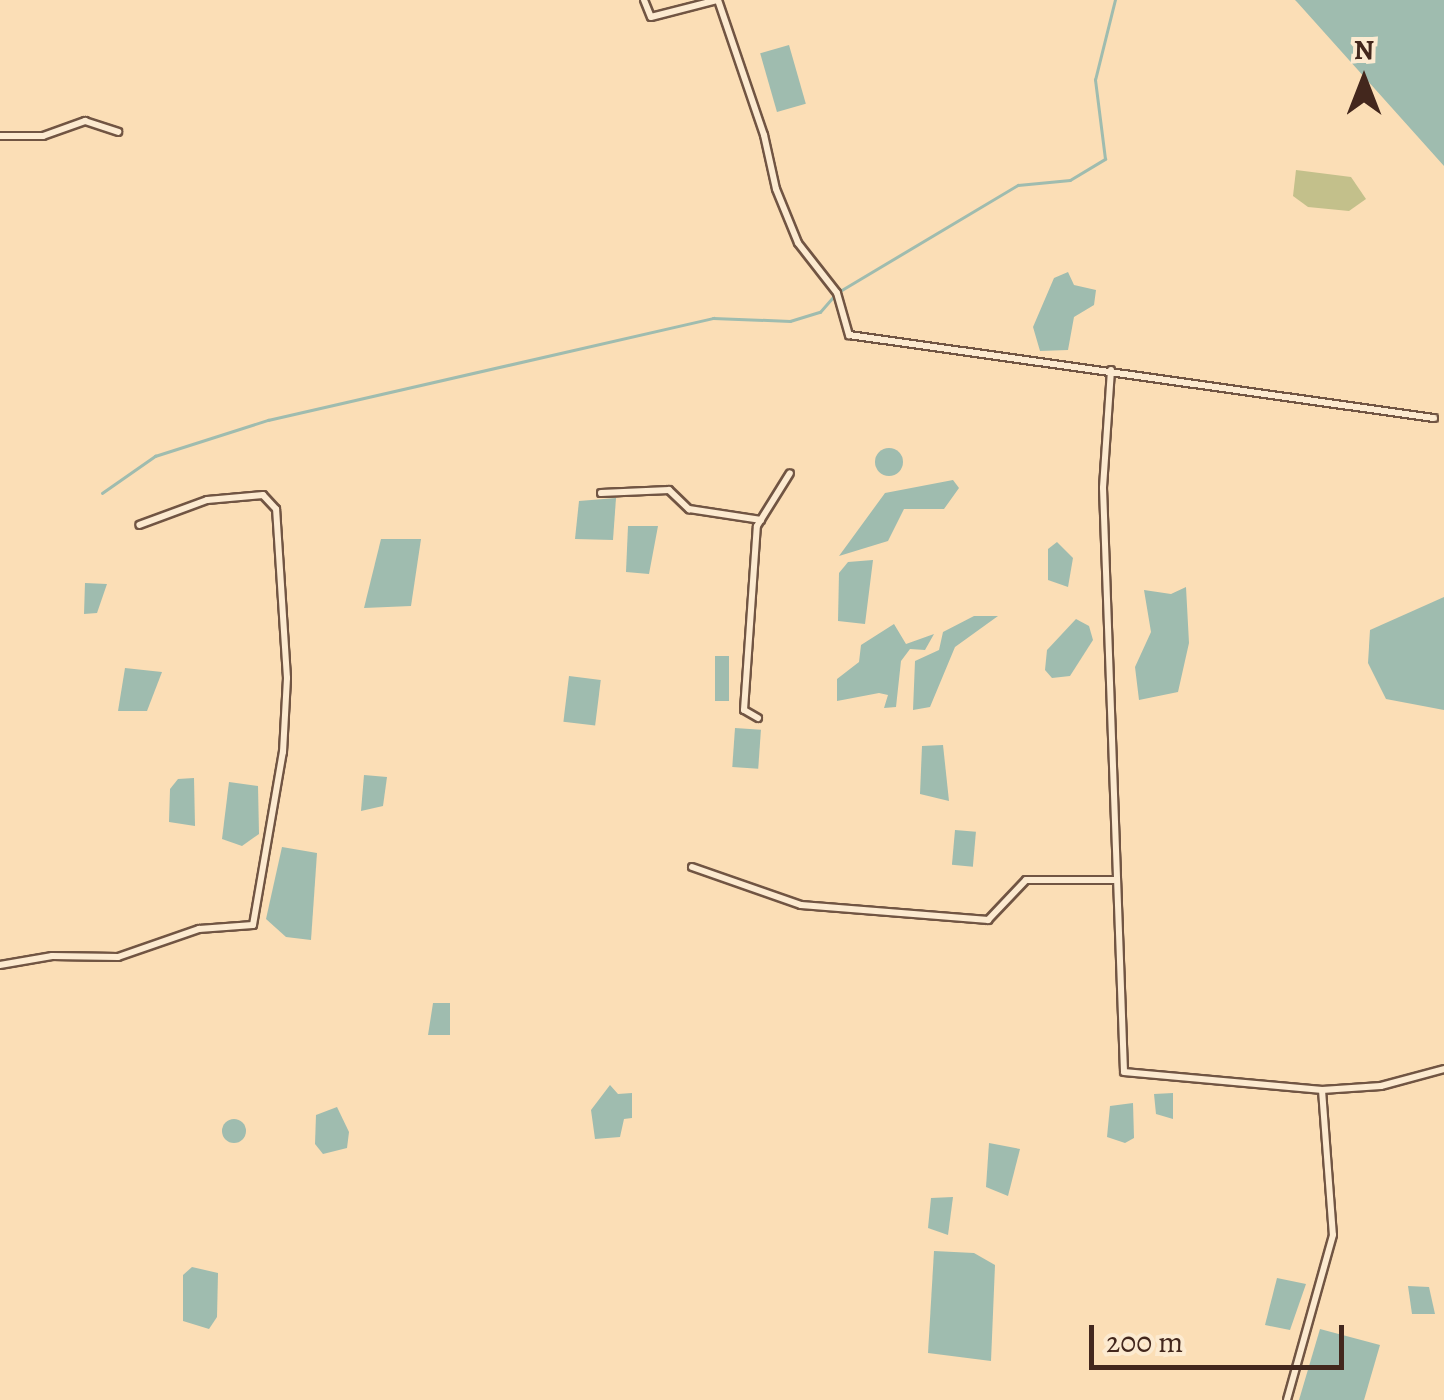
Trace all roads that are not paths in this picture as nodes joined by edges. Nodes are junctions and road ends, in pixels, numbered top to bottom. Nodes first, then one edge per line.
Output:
1 (644, 0) edge
2 (718, 0) edge
3 (118, 132) dead end
4 (0, 136) edge
5 (1111, 370) junction
6 (1434, 418) dead end
7 (790, 473) dead end
8 (601, 493) dead end
9 (761, 520) junction
10 (139, 524) dead end
11 (758, 718) dead end
12 (692, 867) dead end
13 (1114, 880) junction
14 (0, 965) edge
15 (1444, 1069) edge
16 (1322, 1090) junction
17 (1286, 1400) edge

1 - 2 street
2 - 5 street
3 - 4 street
5 - 6 street
5 - 13 street
7 - 9 street
8 - 9 street
9 - 11 street
10 - 14 street
12 - 13 street
13 - 16 street
15 - 16 street
16 - 17 street

